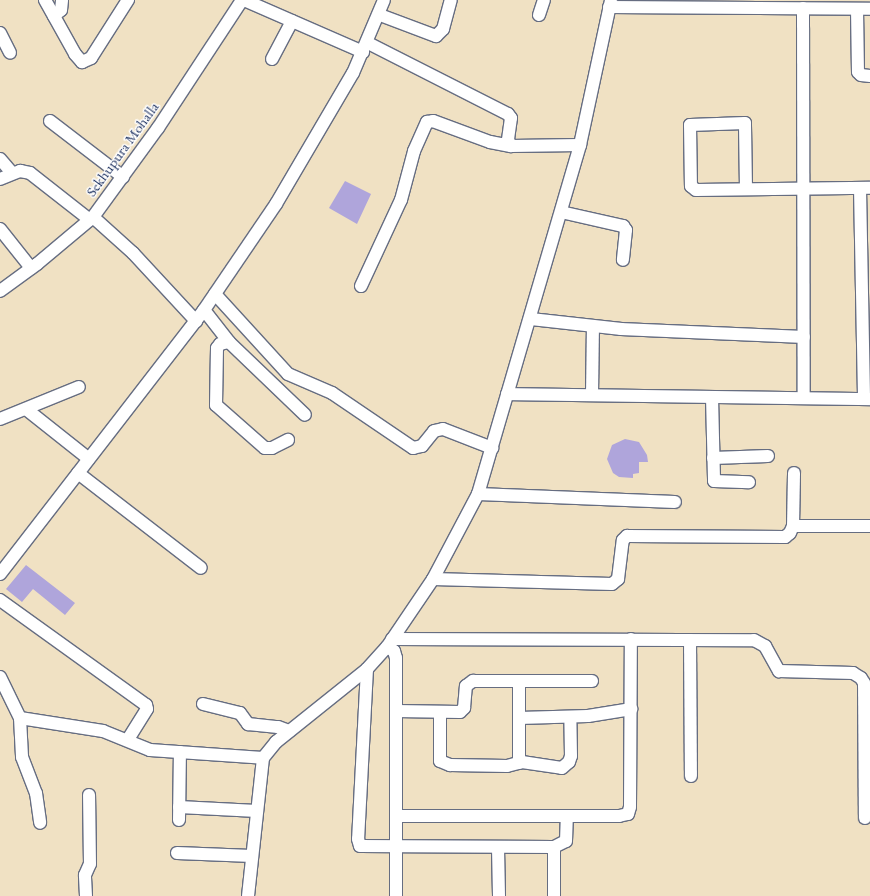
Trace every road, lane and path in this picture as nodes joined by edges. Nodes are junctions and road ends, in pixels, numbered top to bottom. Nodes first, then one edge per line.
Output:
1 (45, 0) edge
2 (62, 0) edge
3 (128, 0) edge
4 (243, 0) edge
5 (384, 0) edge
6 (451, 0) edge
7 (544, 0) edge
8 (610, 4) edge
9 (777, 4) edge
10 (855, 6) edge
11 (803, 8) junction
12 (870, 9) edge
13 (380, 15) junction
14 (539, 15) dead end
15 (54, 16) junction
16 (292, 21) junction
17 (0, 33) edge
18 (365, 48) junction
19 (10, 53) dead end
20 (272, 59) dead end
21 (870, 76) edge
22 (50, 121) dead end
23 (580, 145) junction
24 (511, 146) junction
25 (0, 159) edge
26 (12, 173) junction
27 (123, 177) junction
28 (0, 179) edge
29 (865, 188) edge
30 (746, 189) junction
31 (804, 189) junction
32 (561, 212) junction
33 (91, 218) junction
34 (0, 229) edge
35 (623, 260) dead end
36 (31, 268) junction
37 (361, 286) dead end
38 (0, 291) edge
39 (215, 294) junction
40 (204, 310) junction
41 (531, 319) junction
42 (196, 321) junction
43 (593, 327) junction
44 (804, 337) junction
45 (229, 342) junction
46 (79, 387) dead end
47 (507, 394) junction
48 (592, 395) junction
49 (712, 397) junction
50 (804, 397) junction
51 (867, 399) edge
52 (26, 409) junction
53 (305, 415) dead end
54 (0, 419) edge
55 (288, 440) dead end
56 (492, 448) junction
57 (768, 456) dead end
58 (713, 458) junction
59 (89, 459) junction
60 (78, 473) junction
61 (794, 473) dead end
62 (749, 482) dead end
63 (478, 494) junction
64 (676, 502) dead end
65 (794, 526) junction
66 (870, 526) edge
67 (201, 568) dead end
68 (0, 574) edge
69 (433, 578) junction
70 (0, 600) edge
71 (631, 639) junction
72 (690, 640) junction
73 (390, 643) junction
74 (367, 669) junction
75 (0, 677) edge
76 (592, 681) dead end
77 (519, 682) junction
78 (203, 704) dead end
79 (631, 709) junction
80 (396, 712) junction
81 (440, 713) junction
82 (570, 717) junction
83 (20, 718) junction
84 (519, 718) junction
85 (867, 718) edge
86 (289, 731) junction
87 (128, 740) junction
88 (180, 752) junction
89 (263, 758) junction
90 (519, 763) junction
91 (691, 776) dead end
92 (89, 795) dead end
93 (179, 807) junction
94 (257, 811) junction
95 (396, 816) junction
96 (567, 816) junction
97 (865, 818) dead end
98 (179, 820) dead end
99 (40, 823) dead end
100 (396, 847) junction
101 (554, 847) junction
102 (498, 848) junction
103 (177, 853) dead end
104 (252, 856) junction
105 (86, 896) edge
106 (248, 896) edge
107 (396, 896) edge
108 (499, 896) edge
109 (554, 896) edge

1 - 15 street
2 - 15 street
3 - 15 street
4 - 16 street
4 - 27 street, Sekhupura Mohalla
5 - 13 street
6 - 13 street
7 - 14 street
8 - 9 street
8 - 23 street
9 - 11 street
10 - 11 street
10 - 12 street
10 - 21 street
11 - 31 street
13 - 18 street
16 - 18 street
16 - 20 street
17 - 19 street
18 - 24 street
18 - 39 street
22 - 27 street
23 - 24 street
23 - 32 street
24 - 37 street
25 - 26 street
26 - 28 street
26 - 33 street
27 - 33 street, Sekhupura Mohalla
29 - 31 street
29 - 51 street
30 - 30 street
30 - 31 street
31 - 44 street
32 - 35 street
32 - 41 street
33 - 36 street, Sekhupura Mohalla
33 - 42 street
34 - 36 street
36 - 38 street, Sekhupura Mohalla
39 - 40 street
39 - 56 street
40 - 42 street
40 - 45 street
41 - 43 street
41 - 47 street
42 - 59 street
43 - 44 street
43 - 48 street
44 - 50 street
45 - 53 street
45 - 55 street
46 - 52 street
47 - 48 street
47 - 56 street
48 - 49 street
49 - 50 street
49 - 58 street
50 - 51 street
52 - 54 street
52 - 59 street
56 - 63 street
57 - 58 street
58 - 62 street
59 - 60 street
60 - 67 street
60 - 68 street
61 - 65 street
63 - 64 street
63 - 69 street
65 - 66 street
65 - 69 street
69 - 73 street
70 - 87 street
71 - 72 street
71 - 73 street
71 - 79 street
72 - 85 street
72 - 91 street
73 - 74 street
73 - 80 street
74 - 86 street
74 - 100 street
75 - 83 street
76 - 77 street
77 - 81 street
77 - 84 street
78 - 86 street
79 - 82 street
79 - 96 street
80 - 81 street
80 - 95 street
81 - 90 street
82 - 84 street
82 - 90 street
83 - 87 street
83 - 99 street
84 - 90 street
85 - 97 street
86 - 89 street
87 - 88 street
88 - 89 street
88 - 93 street
89 - 94 street
92 - 105 street
93 - 94 street
93 - 98 street
94 - 104 street
95 - 96 street
95 - 100 street
96 - 101 street
100 - 102 street
100 - 107 street
101 - 102 street
101 - 109 street
102 - 108 street
103 - 104 street
104 - 106 street

